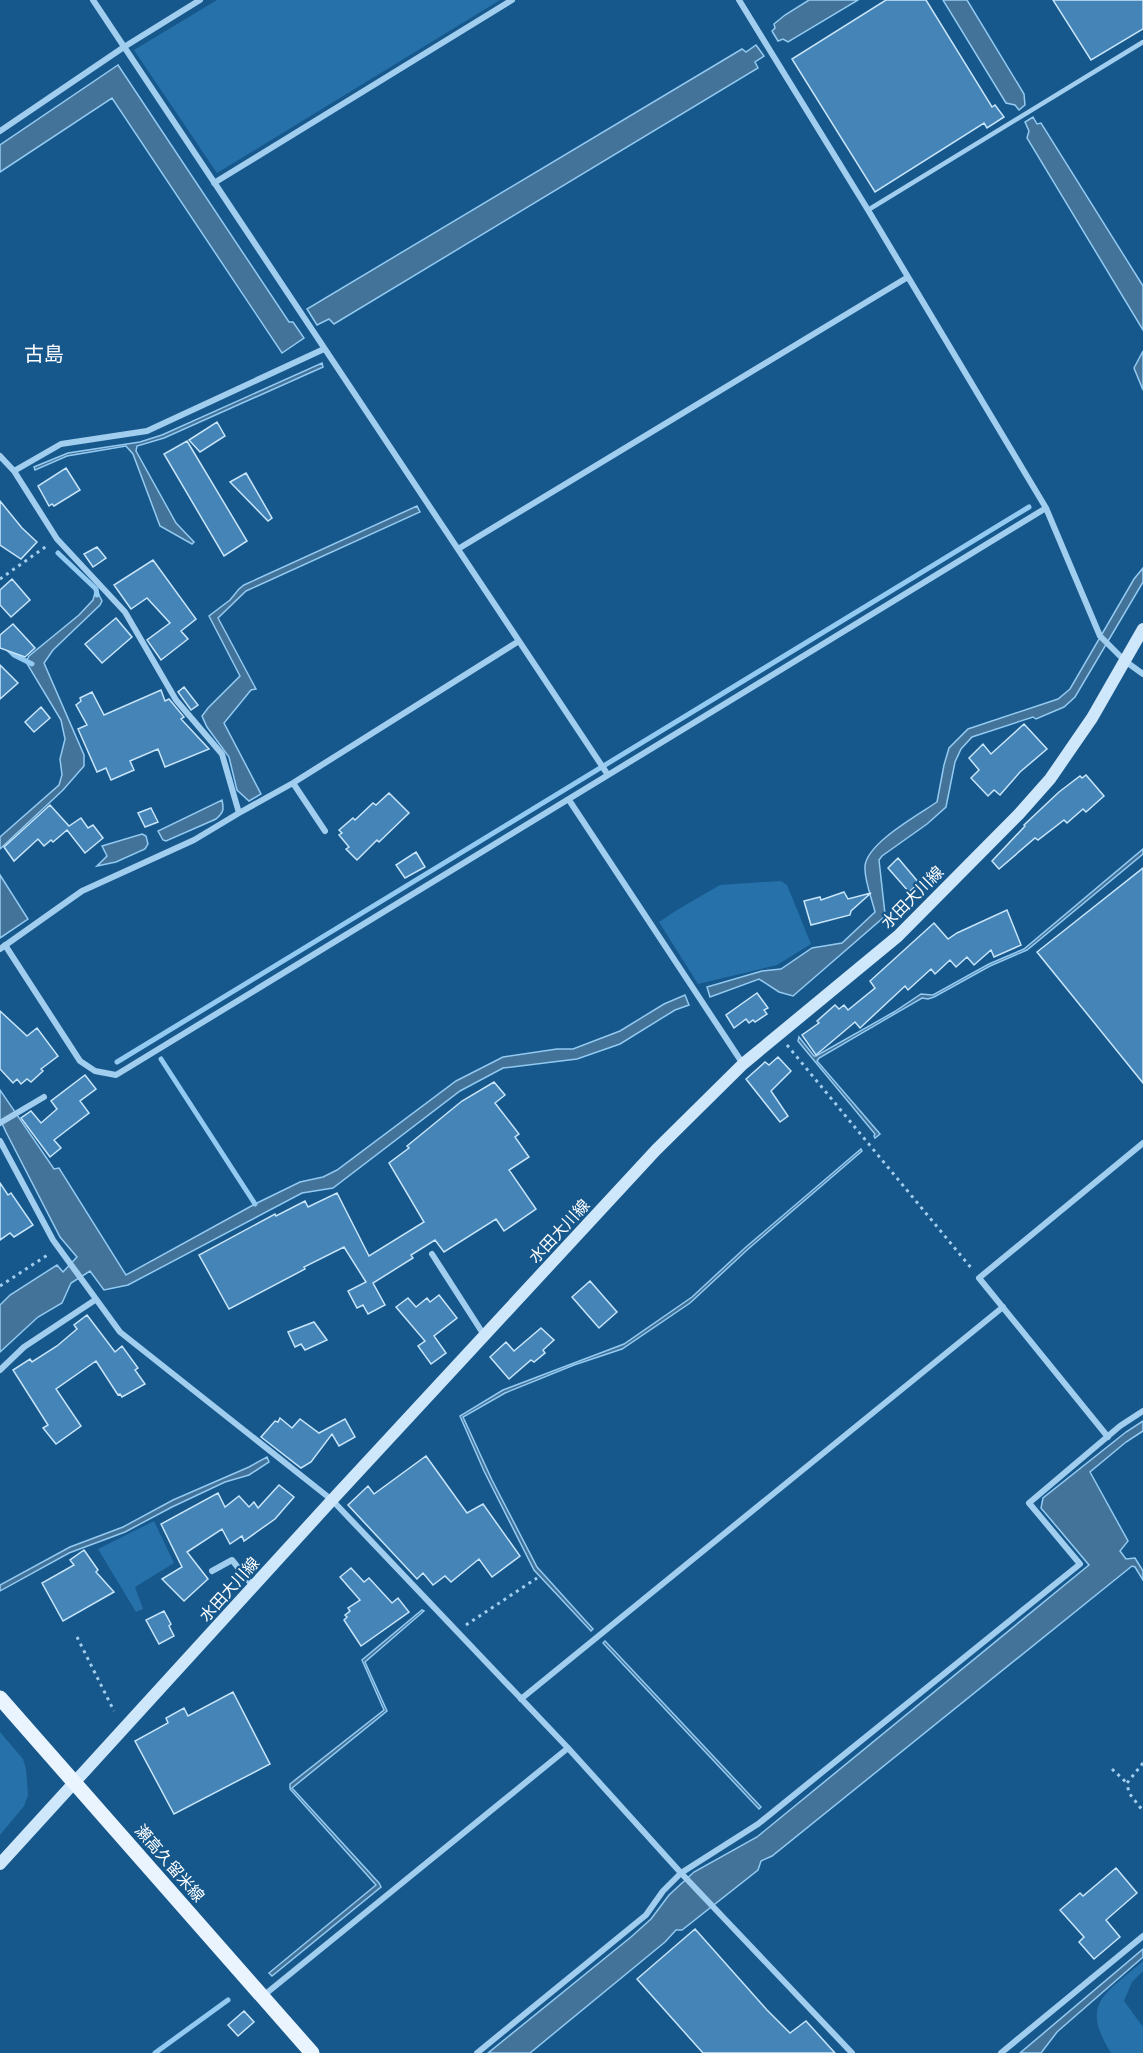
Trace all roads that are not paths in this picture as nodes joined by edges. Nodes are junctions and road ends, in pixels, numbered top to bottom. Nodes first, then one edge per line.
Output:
1 (93, 0) edge
2 (200, 0) edge
3 (512, 0) edge
4 (739, 0) edge
5 (1143, 42) edge
6 (124, 47) junction
7 (0, 131) edge
8 (214, 183) junction
9 (868, 210) junction
10 (908, 277) junction
11 (324, 349) junction
12 (0, 456) edge
13 (14, 471) junction
14 (1046, 508) junction
15 (458, 549) junction
16 (1143, 629) edge
17 (519, 641) junction
18 (1125, 661) junction
19 (1143, 674) edge
20 (608, 775) junction
21 (293, 783) junction
22 (569, 800) junction
23 (239, 813) junction
24 (325, 831) dead end
25 (3, 947) edge
26 (744, 1064) junction
27 (44, 1097) dead end
28 (0, 1123) edge
29 (0, 1141) edge
30 (1143, 1143) edge
31 (2, 1150) edge
32 (432, 1254) dead end
33 (95, 1300) junction
34 (1003, 1307) junction
35 (484, 1335) junction
36 (0, 1370) edge
37 (1143, 1411) edge
38 (1108, 1437) junction
39 (332, 1500) junction
40 (212, 1570) dead end
41 (254, 1587) junction
42 (0, 1698) edge
43 (521, 1699) junction
44 (568, 1748) junction
45 (75, 1782) junction
46 (0, 1864) edge
47 (683, 1875) junction
48 (1143, 1936) edge
49 (263, 1997) junction
50 (312, 2053) edge
51 (477, 2053) edge
52 (852, 2053) edge
53 (1001, 2053) edge

1 - 6 street
2 - 6 street
3 - 8 street
4 - 9 street
5 - 9 lane
6 - 7 street
6 - 8 street
8 - 11 street
9 - 10 street
10 - 14 street
10 - 15 street
11 - 13 street
11 - 15 street
12 - 13 street
13 - 23 street
14 - 18 street
14 - 20 street
15 - 17 street
16 - 18 main road, 水田大川線
17 - 20 street
17 - 21 street
18 - 19 street
18 - 26 main road, 水田大川線
20 - 22 street
21 - 23 street
21 - 24 street
22 - 25 street
22 - 26 street
23 - 25 street
26 - 35 main road, 水田大川線
27 - 28 street
29 - 31 street
30 - 34 street
31 - 33 street
32 - 35 street
33 - 36 street
33 - 39 street
34 - 38 street
34 - 43 street
35 - 39 main road, 水田大川線
37 - 38 street
38 - 47 street
39 - 41 main road, 水田大川線
39 - 43 street
40 - 41 street
41 - 45 main road, 水田大川線
42 - 45 main road, 瀬高久留米線
43 - 44 street
44 - 47 street
44 - 49 street
45 - 46 main road, 水田大川線
45 - 49 main road, 瀬高久留米線
47 - 51 street
47 - 52 street
48 - 53 street
49 - 50 main road, 瀬高久留米線

